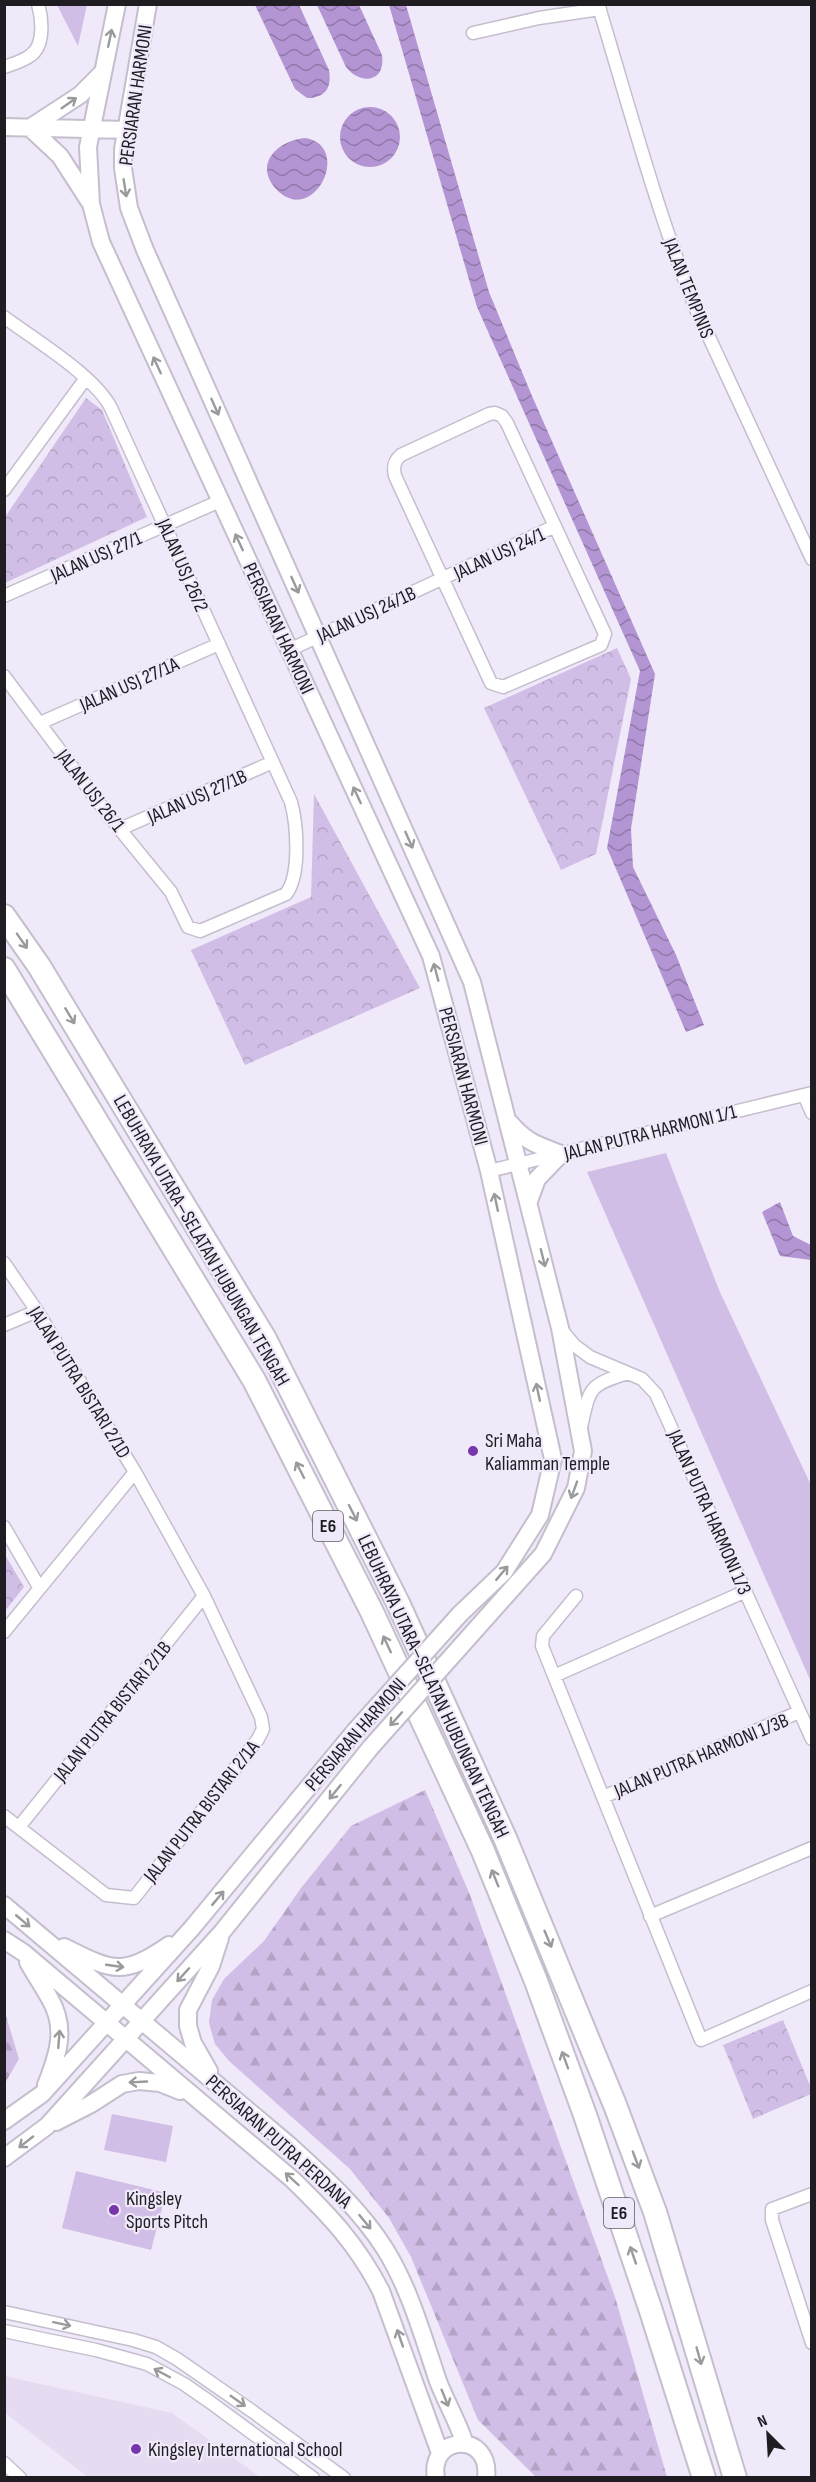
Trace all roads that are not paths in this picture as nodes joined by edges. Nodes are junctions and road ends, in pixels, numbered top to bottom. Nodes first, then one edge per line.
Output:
1 (117, 4) edge
2 (148, 4) edge
3 (599, 7) edge
4 (39, 9) edge
5 (472, 33) dead end
6 (4, 67) edge
7 (103, 72) junction
8 (4, 127) edge
9 (30, 128) junction
10 (92, 129) junction
11 (127, 130) junction
12 (91, 204) junction
13 (4, 317) edge
14 (86, 378) junction
15 (4, 490) edge
16 (220, 501) junction
17 (165, 525) junction
18 (555, 526) junction
19 (812, 559) edge
20 (442, 579) junction
21 (4, 596) edge
22 (318, 636) junction
23 (219, 644) junction
24 (289, 650) junction
25 (4, 676) edge
26 (40, 723) junction
27 (273, 762) junction
28 (120, 829) junction
29 (295, 854) joint
30 (4, 916) edge
31 (4, 969) edge
32 (808, 1094) edge
33 (812, 1113) edge
34 (506, 1118) junction
35 (561, 1154) junction
36 (519, 1164) junction
37 (489, 1171) junction
38 (529, 1201) junction
39 (4, 1263) edge
40 (37, 1311) junction
41 (4, 1325) edge
42 (560, 1328) junction
43 (628, 1373) junction
44 (579, 1432) junction
45 (135, 1472) junction
46 (4, 1527) edge
47 (39, 1587) junction
48 (746, 1591) junction
49 (204, 1596) junction
50 (576, 1596) dead end
51 (4, 1632) edge
52 (554, 1676) junction
53 (800, 1712) junction
54 (812, 1739) edge
55 (603, 1797) junction
56 (4, 1816) edge
57 (19, 1827) junction
58 (812, 1848) edge
59 (4, 1905) edge
60 (650, 1916) junction
61 (192, 1928) junction
62 (222, 1932) junction
63 (42, 1936) junction
64 (4, 1940) edge
65 (24, 1953) junction
66 (812, 1991) edge
67 (123, 2004) junction
68 (142, 2020) junction
69 (107, 2023) junction
70 (126, 2039) junction
71 (215, 2082) junction
72 (42, 2094) junction
73 (194, 2096) junction
74 (4, 2121) edge
75 (47, 2126) junction
76 (4, 2158) edge
77 (812, 2193) edge
78 (4, 2312) edge
79 (4, 2331) edge
80 (810, 2336) edge
81 (465, 2444) junction
82 (440, 2453) junction
83 (4, 2463) edge
84 (434, 2477) edge
85 (20, 2478) edge
86 (314, 2478) edge
87 (344, 2478) edge
88 (486, 2478) edge
89 (704, 2478) edge
90 (735, 2478) edge

7 -> 1 main road, PERSIARAN HARMONI
2 - 11 main road, PERSIARAN HARMONI
3 - 5 street
3 - 19 street, JALAN TEMPINIS
4 - 6 street
9 -> 7 main road
7 - 10 main road, PERSIARAN HARMONI
8 - 9 main road
9 - 10 main road
9 - 12 main road
10 - 11 main road
10 - 12 main road, PERSIARAN HARMONI
11 -> 22 main road, PERSIARAN HARMONI
16 -> 12 main road, PERSIARAN HARMONI
13 - 14 street, JALAN USJ 26/2
14 - 15 street
14 - 17 street, JALAN USJ 26/2
16 - 17 street, JALAN USJ 27/1
24 -> 16 main road, PERSIARAN HARMONI
17 - 21 street, JALAN USJ 27/1
17 - 23 street, JALAN USJ 26/2
18 - 20 street, JALAN USJ 24/1
18 - 20 street
18 - 20 street
20 - 22 street, JALAN USJ 24/1B
22 - 24 street, JALAN USJ 24/1B
22 -> 34 main road, PERSIARAN HARMONI
23 - 26 street, JALAN USJ 27/1A
23 - 27 street, JALAN USJ 26/2
37 -> 24 main road, PERSIARAN HARMONI
25 - 26 street, JALAN USJ 26/1
26 - 28 street, JALAN USJ 26/1
27 - 28 street, JALAN USJ 27/1B
27 - 29 street, JALAN USJ 26/2
28 - 29 street, JALAN USJ 26/1
30 -> 90 highway, LEBUHRAYA UTARA–SELATAN HUBUNGAN TENGAH / E6
89 -> 31 highway, LEBUHRAYA UTARA–SELATAN HUBUNGAN TENGAH / E6
32 - 33 street
32 - 35 street, JALAN PUTRA HARMONI 1/1
34 - 35 main road
34 - 36 main road, PERSIARAN HARMONI
35 - 36 street, JALAN PUTRA HARMONI 1/1
35 - 38 main road
36 - 37 street, JALAN PUTRA HARMONI 1/1
36 - 38 main road, PERSIARAN HARMONI
61 -> 37 main road, PERSIARAN HARMONI, bridge
38 -> 42 main road, PERSIARAN HARMONI
39 - 40 street, JALAN PUTRA BISTARI 2/1D
40 - 41 street
40 - 45 street, JALAN PUTRA BISTARI 2/1D
42 - 43 street, JALAN PUTRA HARMONI 1/3
42 - 44 main road, PERSIARAN HARMONI
43 - 44 street, PERSIARAN HARMONI
43 - 48 street, JALAN PUTRA HARMONI 1/3
44 -> 62 main road, PERSIARAN HARMONI, bridge
45 - 47 street
45 - 49 street, JALAN PUTRA BISTARI 2/1D
46 - 47 street
47 - 51 street
48 - 52 street
48 - 53 street, JALAN PUTRA HARMONI 1/3
49 - 57 street, JALAN PUTRA BISTARI 2/1B
49 - 57 street, JALAN PUTRA BISTARI 2/1A
50 - 52 street
52 - 55 street
53 - 54 street, JALAN PUTRA HARMONI 1/3
53 - 55 street, JALAN PUTRA HARMONI 1/3B
55 - 60 street
56 - 57 street
58 - 60 street
59 -> 63 main road, PERSIARAN PUTRA PERDANA
60 - 66 street
63 -> 61 main road
61 - 67 main road, PERSIARAN HARMONI
62 -> 68 main road, PERSIARAN HARMONI
62 - 71 main road
63 - 67 main road, PERSIARAN PUTRA PERDANA
64 - 65 main road, PERSIARAN PUTRA PERDANA
65 - 69 main road, PERSIARAN PUTRA PERDANA
72 -> 65 main road
67 - 68 main road, PERSIARAN PUTRA PERDANA
67 - 69 main road, PERSIARAN HARMONI
68 - 70 main road, PERSIARAN HARMONI
68 - 71 main road, PERSIARAN PUTRA PERDANA
69 - 70 main road, PERSIARAN PUTRA PERDANA
69 - 72 main road, PERSIARAN HARMONI
70 - 73 main road, PERSIARAN PUTRA PERDANA
70 - 75 main road, PERSIARAN HARMONI
71 -> 81 main road, PERSIARAN PUTRA PERDANA
72 - 74 main road
73 -> 75 main road
82 -> 73 main road, PERSIARAN PUTRA PERDANA
75 -> 76 main road
77 - 80 street
78 -> 87 street
86 -> 79 street
81 - 82 main road
81 - 88 main road
82 - 84 main road
83 - 85 street

